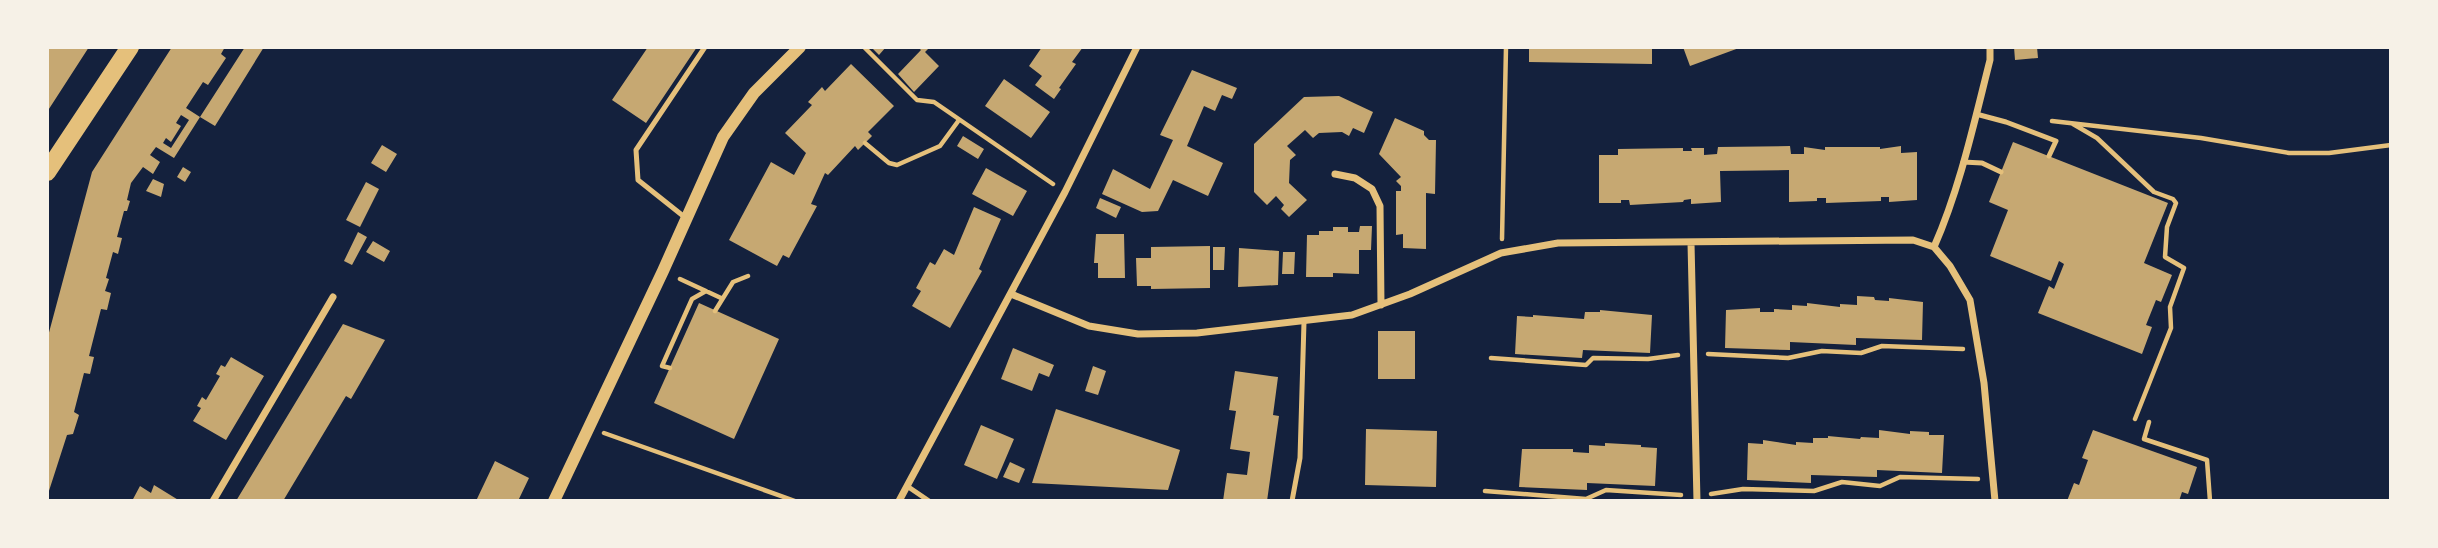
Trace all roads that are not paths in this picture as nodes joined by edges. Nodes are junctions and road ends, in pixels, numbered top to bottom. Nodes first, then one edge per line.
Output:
1 (130, 47) edge
2 (705, 47) edge
3 (800, 47) edge
4 (1137, 47) edge
5 (1990, 47) edge
6 (1976, 114) junction
7 (2049, 156) dead end
8 (1963, 162) junction
9 (47, 172) edge
10 (2001, 172) dead end
11 (1335, 174) dead end
12 (687, 219) junction
13 (1691, 243) junction
14 (1934, 247) junction
15 (1011, 294) junction
16 (333, 298) dead end
17 (1381, 305) junction
18 (1304, 322) junction
19 (907, 486) junction
20 (1697, 498) edge
21 (214, 501) edge
22 (554, 501) edge
23 (899, 501) edge
24 (929, 501) edge
25 (1292, 501) edge
26 (1995, 501) edge

1 - 9 main road
2 - 12 lane
3 - 12 street
4 - 15 street
5 - 6 street
6 - 7 lane
6 - 8 street
8 - 10 lane
8 - 14 street
11 - 17 street
12 - 22 street
13 - 14 street
13 - 17 street
13 - 20 street
14 - 26 street
15 - 18 street
15 - 19 street
16 - 21 street
17 - 18 street
18 - 25 lane
19 - 23 street
19 - 24 lane

